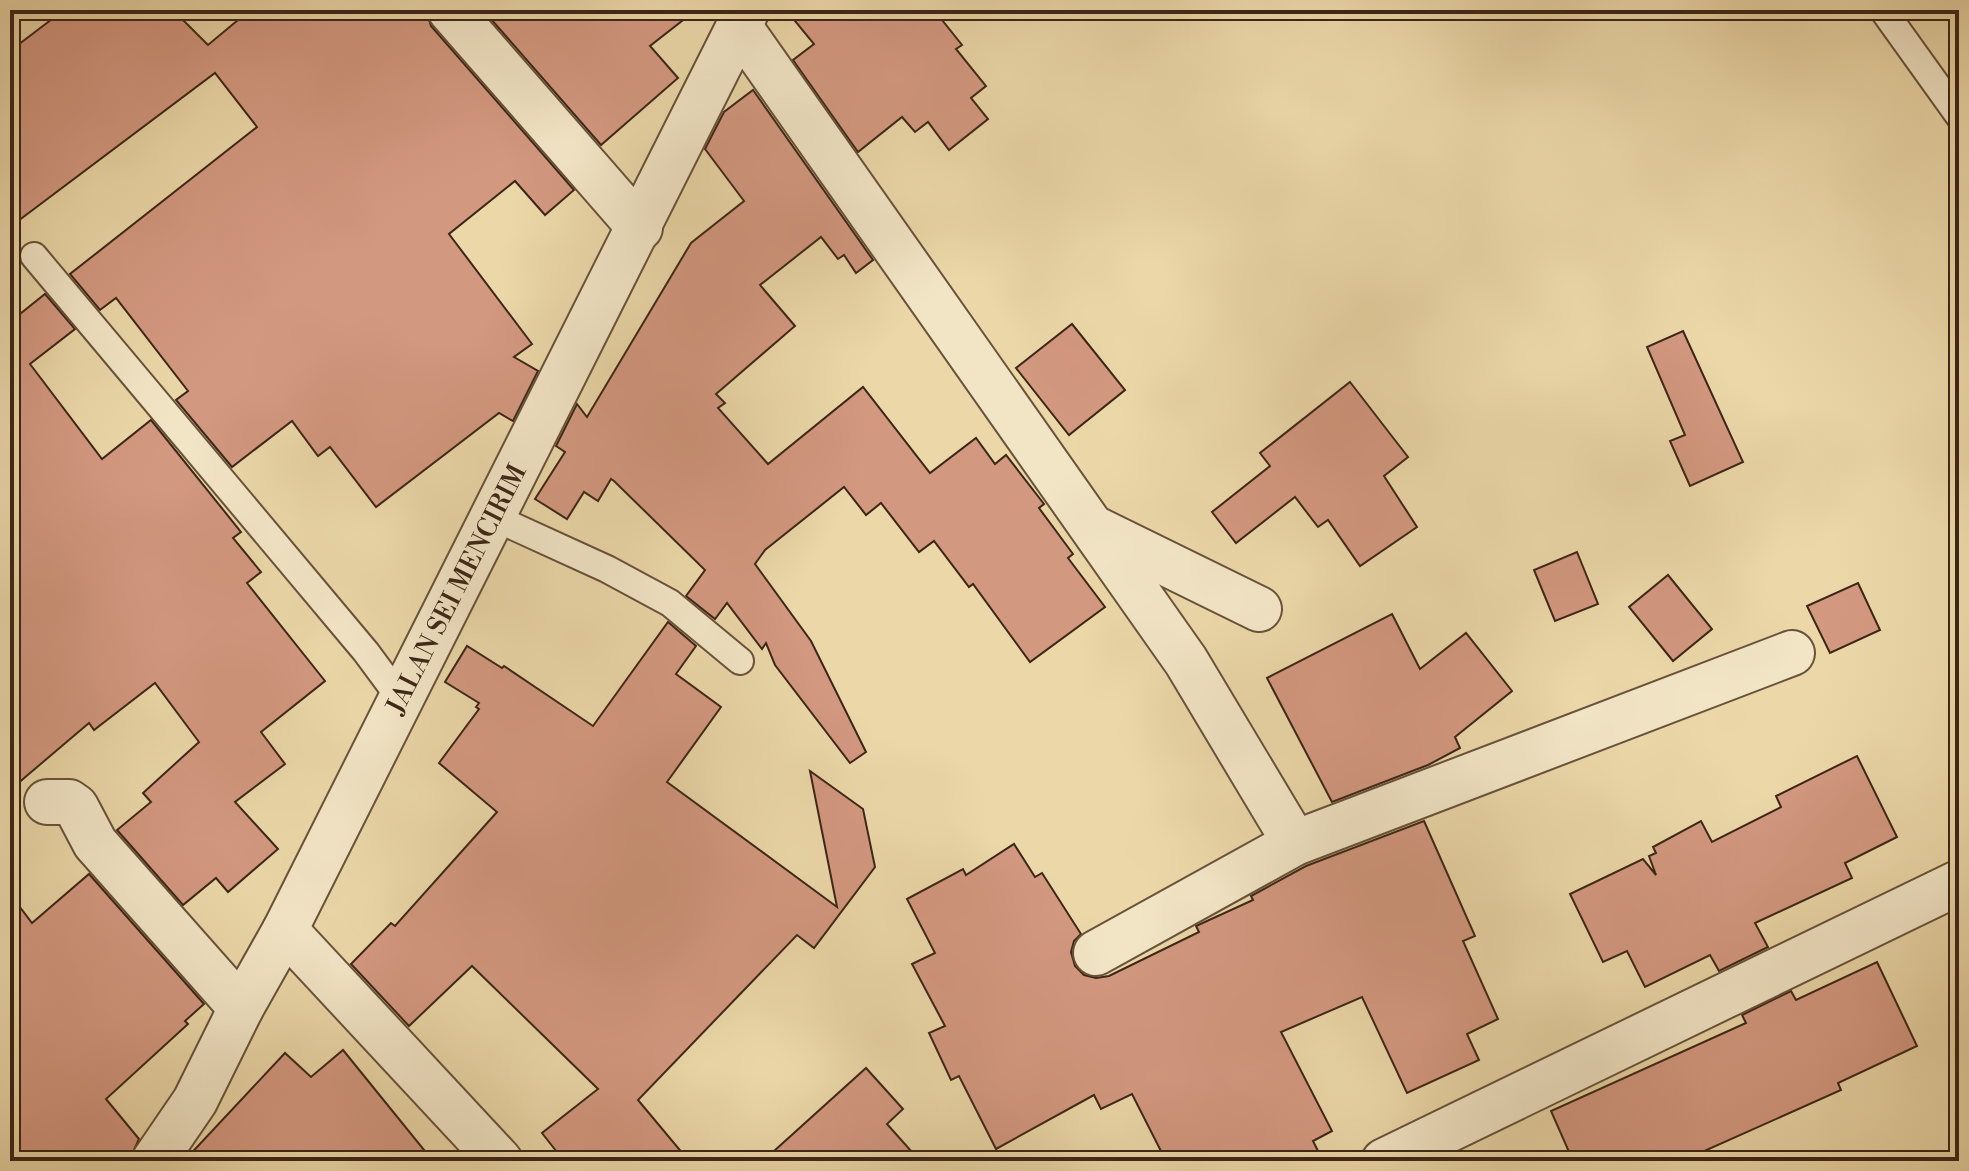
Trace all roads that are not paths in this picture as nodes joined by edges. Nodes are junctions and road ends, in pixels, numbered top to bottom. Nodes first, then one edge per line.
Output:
1 (450, 10) edge
2 (1883, 10) edge
3 (743, 18) edge
4 (1959, 116) edge
5 (640, 228) junction
6 (34, 256) dead end
7 (493, 517) junction
8 (1092, 527) junction
9 (1259, 609) dead end
10 (1792, 653) dead end
11 (740, 661) dead end
12 (400, 698) junction
13 (47, 802) dead end
14 (1295, 843) junction
15 (1958, 883) edge
16 (285, 930) junction
17 (1096, 953) dead end
18 (241, 1008) junction
19 (154, 1161) edge
20 (500, 1161) edge
21 (1384, 1161) edge

1 - 5 street
2 - 4 lane
3 - 5 street, JALAN SEI MENCIRIM
3 - 8 street
5 - 7 street, JALAN SEI MENCIRIM
6 - 12 lane
7 - 11 lane
7 - 12 street, JALAN SEI MENCIRIM
8 - 9 street
8 - 14 street
10 - 14 street
12 - 16 street, JALAN SEI MENCIRIM
13 - 18 street
14 - 17 street
15 - 21 street
16 - 18 street, JALAN SEI MENCIRIM
16 - 20 street
18 - 19 street, JALAN SEI MENCIRIM

